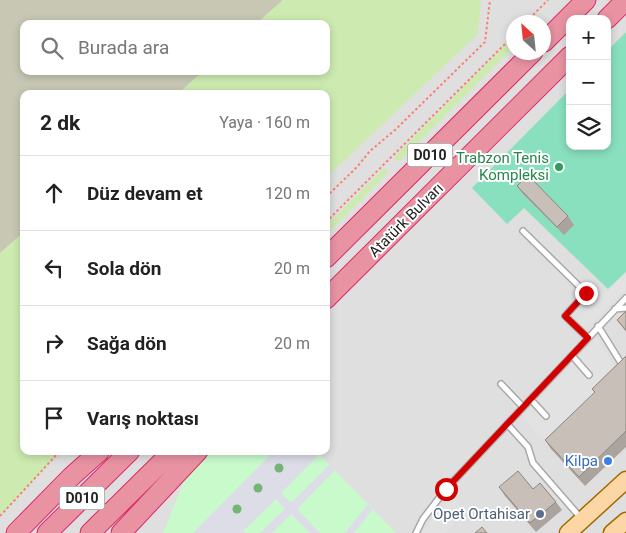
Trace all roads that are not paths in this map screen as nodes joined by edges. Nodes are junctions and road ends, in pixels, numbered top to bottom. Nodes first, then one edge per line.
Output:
1 (586, 0) edge
2 (626, 0) edge
3 (611, 15) edge
4 (551, 35) edge
5 (525, 60) edge
6 (566, 60) edge
7 (405, 180) junction
8 (426, 200) junction
9 (523, 230) dead end
10 (330, 245) edge
11 (330, 254) edge
12 (330, 295) edge
13 (626, 298) edge
14 (330, 308) edge
15 (626, 308) edge
16 (614, 309) junction
17 (598, 326) junction
18 (588, 338) junction
19 (575, 359) dead end
20 (621, 363) edge
21 (588, 375) dead end
22 (501, 384) dead end
23 (534, 403) dead end
24 (523, 407) junction
25 (546, 416) dead end
26 (507, 424) junction
27 (96, 455) edge
28 (169, 455) edge
29 (194, 455) edge
30 (124, 457) edge
31 (626, 480) edge
32 (583, 520) junction
33 (626, 521) edge
34 (16, 533) edge
35 (46, 533) edge
36 (90, 533) edge
37 (121, 533) edge
38 (416, 533) edge
39 (568, 533) edge
40 (612, 533) edge

1 - 4 highway
2 - 3 highway
5 - 7 highway, Atatürk Bulvarı / D010
6 - 8 highway, Atatürk Bulvarı / D010
7 - 10 highway
7 - 11 highway, Atatürk Bulvarı / D010
8 - 12 highway, Atatürk Bulvarı / D010
8 - 14 highway
9 - 18 lane
13 - 16 lane
15 - 16 lane
16 - 17 lane
17 - 18 lane
17 - 20 lane
18 - 24 lane
19 - 21 lane
22 - 24 lane
23 - 25 lane
24 - 26 lane
26 - 32 lane
26 - 38 lane
27 - 34 highway
28 - 36 highway, D010
29 - 37 highway
30 - 35 highway, D010
31 - 32 main road
32 - 39 main road
33 - 40 main road

